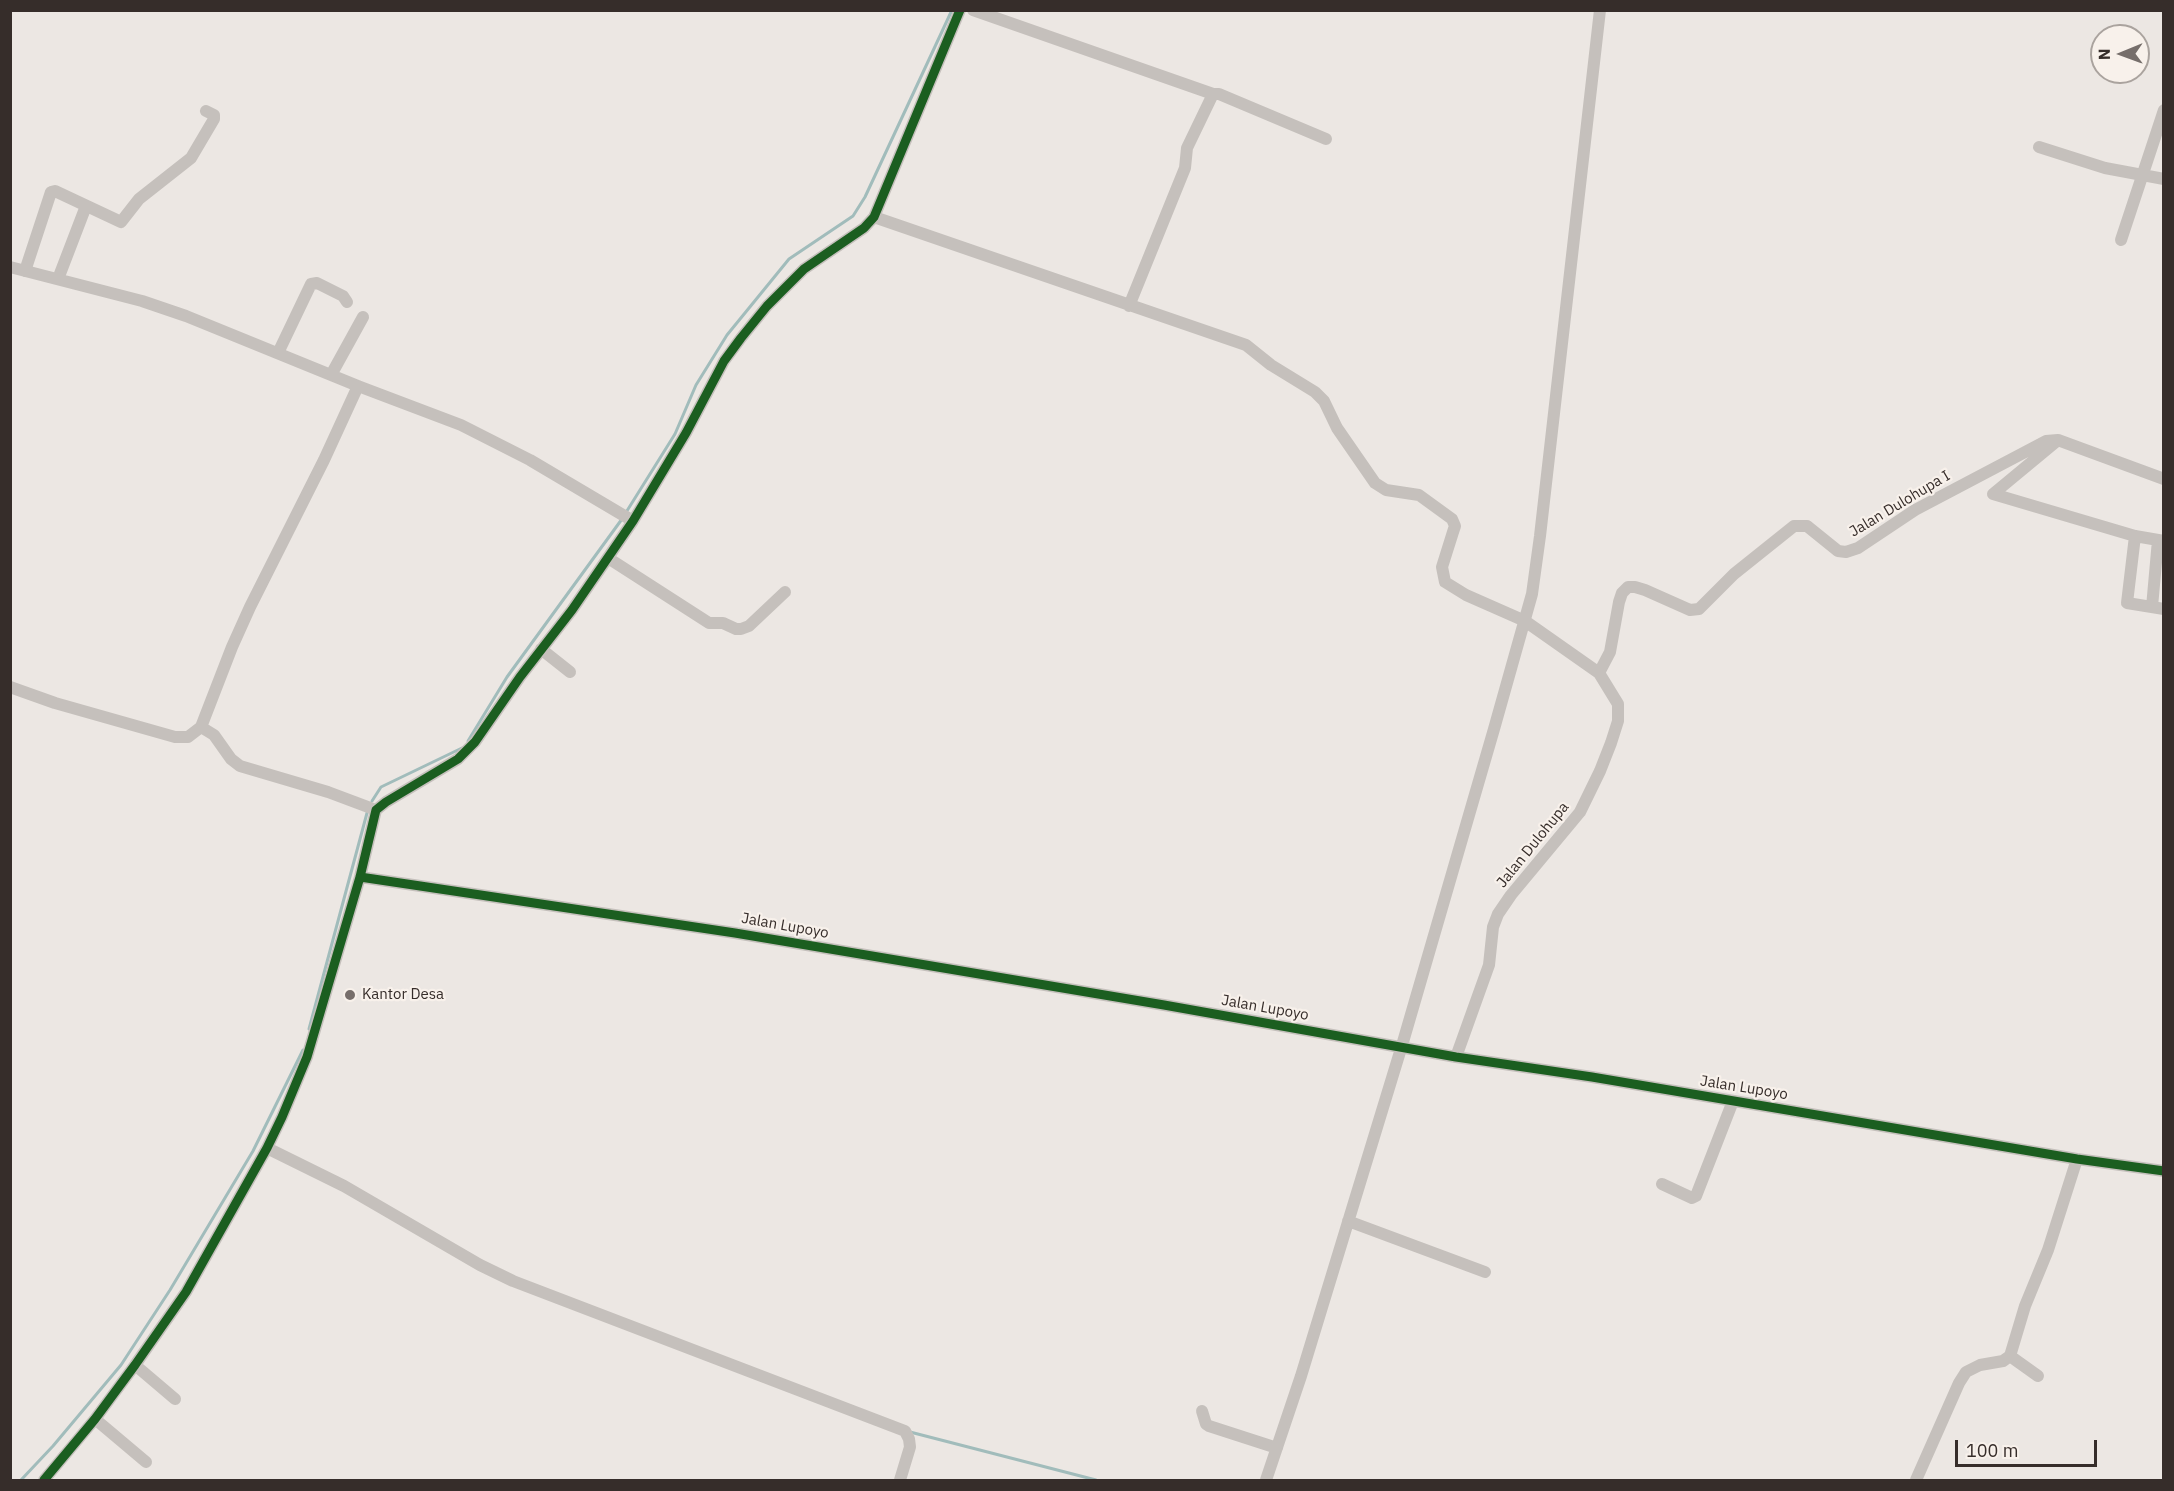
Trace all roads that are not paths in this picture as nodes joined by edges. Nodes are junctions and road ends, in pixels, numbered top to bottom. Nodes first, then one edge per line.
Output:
1 (960, 10) edge
2 (973, 10) edge
3 (1600, 10) edge
4 (1213, 94) junction
5 (2163, 110) edge
6 (206, 111) dead end
7 (1326, 139) dead end
8 (2039, 147) dead end
9 (2143, 174) junction
10 (2163, 179) edge
11 (86, 206) junction
12 (874, 217) junction
13 (2121, 240) dead end
14 (10, 267) edge
15 (25, 271) junction
16 (58, 279) junction
17 (347, 302) dead end
18 (1129, 306) junction
19 (363, 317) dead end
20 (278, 353) junction
21 (331, 375) junction
22 (358, 386) junction
23 (2058, 440) junction
24 (2163, 479) edge
25 (627, 517) junction
26 (2135, 536) junction
27 (2161, 540) edge
28 (612, 561) junction
29 (785, 592) dead end
30 (2158, 608) edge
31 (1525, 621) junction
32 (545, 652) junction
33 (570, 672) dead end
34 (1599, 673) junction
35 (10, 687) edge
36 (201, 727) junction
37 (376, 810) junction
38 (362, 869) junction
39 (1403, 1042) junction
40 (1456, 1057) junction
41 (1733, 1101) junction
42 (267, 1148) junction
43 (2076, 1159) junction
44 (2163, 1171) edge
45 (1662, 1184) dead end
46 (1348, 1221) junction
47 (1485, 1272) dead end
48 (2010, 1356) junction
49 (135, 1365) junction
50 (2038, 1376) dead end
51 (175, 1399) dead end
52 (1202, 1411) dead end
53 (95, 1419) junction
54 (1277, 1448) junction
55 (146, 1462) dead end
56 (44, 1480) edge
57 (900, 1480) edge
58 (1266, 1480) edge
59 (1916, 1480) edge

1 - 12 street
2 - 4 street
3 - 31 street
4 - 7 street
4 - 18 street
5 - 9 street
6 - 11 street
8 - 9 street
9 - 10 street
9 - 13 street
11 - 15 street
11 - 16 street
12 - 18 street
12 - 25 street
14 - 15 street
15 - 16 street
16 - 20 street
17 - 20 street
18 - 31 street, Jalan Dulohupa
19 - 21 street
20 - 21 street
21 - 22 street
22 - 25 street
22 - 36 street
23 - 24 street
23 - 26 street
23 - 34 street, Jalan Dulohupa I
25 - 28 street
26 - 27 street
26 - 30 street
27 - 30 street
28 - 29 street
28 - 32 street
31 - 34 street, Jalan Dulohupa
31 - 39 street
32 - 33 street
32 - 37 street
34 - 40 street, Jalan Dulohupa
35 - 36 street
36 - 37 street
37 - 38 street
38 - 39 street, Jalan Lupoyo
38 - 42 street
39 - 40 street, Jalan Lupoyo
39 - 46 street
40 - 41 street, Jalan Lupoyo
41 - 43 street, Jalan Lupoyo
41 - 45 street
42 - 49 street
42 - 57 street
43 - 44 street, Jalan Lupoyo
43 - 48 street
46 - 47 street
46 - 54 street
48 - 50 street
48 - 59 street
49 - 51 street
49 - 53 street
52 - 54 street
53 - 55 street
53 - 56 street
54 - 58 street

